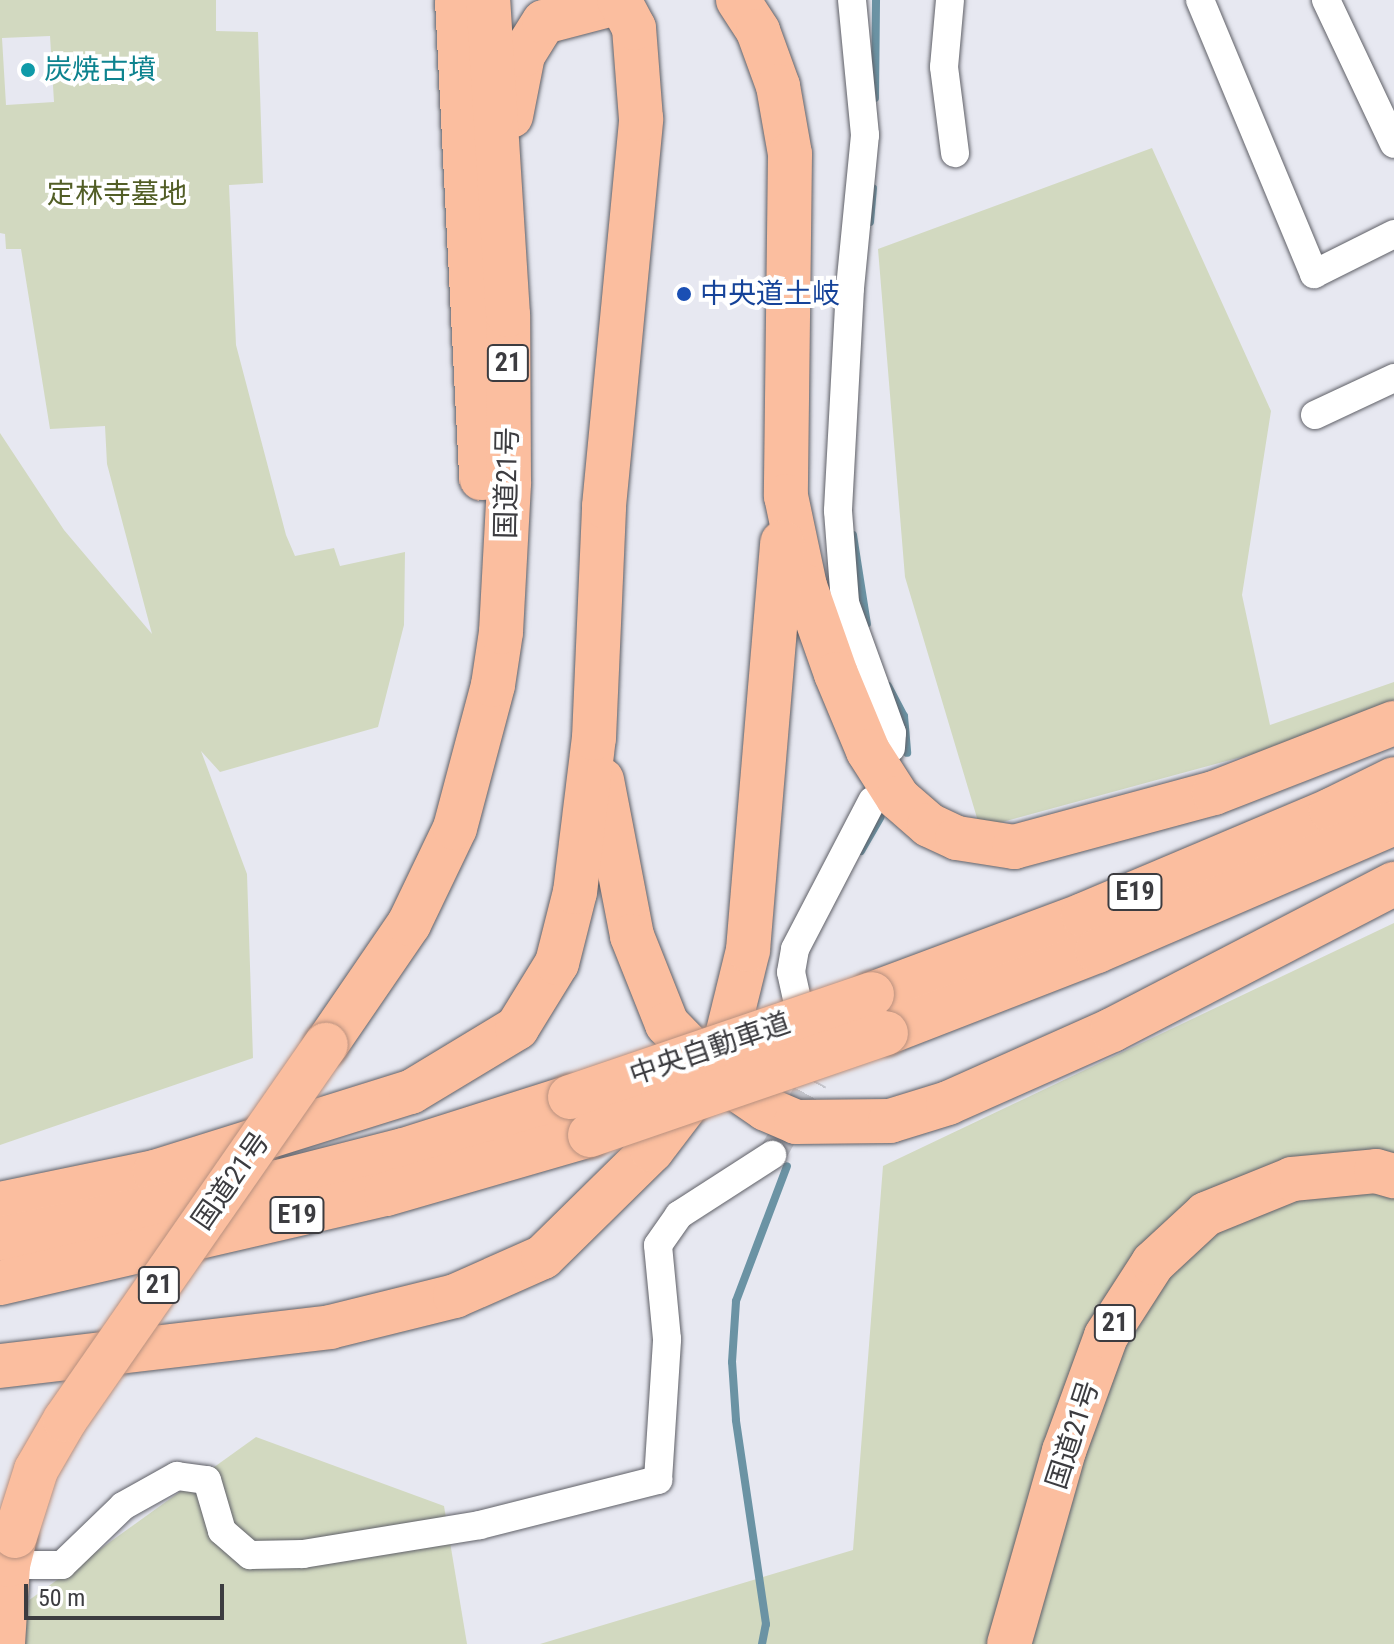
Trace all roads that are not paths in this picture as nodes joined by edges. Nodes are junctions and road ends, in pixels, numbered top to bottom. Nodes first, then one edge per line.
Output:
1 (457, 0) edge
2 (488, 0) edge
3 (738, 0) edge
4 (852, 0) edge
5 (950, 0) edge
6 (1200, 0) edge
7 (1326, 0) edge
8 (620, 1) edge
9 (1394, 142) edge
10 (955, 153) dead end
11 (500, 197) junction
12 (1394, 234) edge
13 (1394, 378) edge
14 (1315, 415) dead end
15 (786, 496) junction
16 (481, 723) junction
17 (1394, 723) edge
18 (594, 738) junction
19 (891, 748) dead end
20 (1394, 779) edge
21 (872, 801) dead end
22 (1394, 823) edge
23 (1394, 884) edge
24 (879, 1013) junction
25 (814, 1080) tunnel mouth
26 (772, 1155) tunnel mouth
27 (1394, 1176) edge
28 (0, 1204) edge
29 (0, 1239) edge
30 (0, 1283) edge
31 (0, 1366) edge
32 (11, 1551) junction
33 (3, 1644) edge
34 (1009, 1644) edge

1 - 16 highway, 国道21号 / 21
2 - 11 highway, 国道21号 / 21
3 - 15 highway
4 - 19 street
5 - 10 street
6 - 12 street
7 - 9 street
8 - 11 highway
8 - 18 highway
11 - 16 highway, 国道21号 / 21
13 - 14 street
15 - 17 highway
15 - 31 highway
16 - 32 highway, 国道21号 / 21, bridge
18 - 23 highway
18 - 28 highway
20 - 24 highway, 中央自動車道 / E19
21 - 25 street
22 - 24 highway, 中央自動車道 / E19
24 - 29 highway, 中央自動車道 / E19, bridge
24 - 30 highway, 中央自動車道 / E19, bridge
26 - 32 street
27 - 34 highway, 国道21号 / 21
32 - 33 highway, 国道21号 / 21

